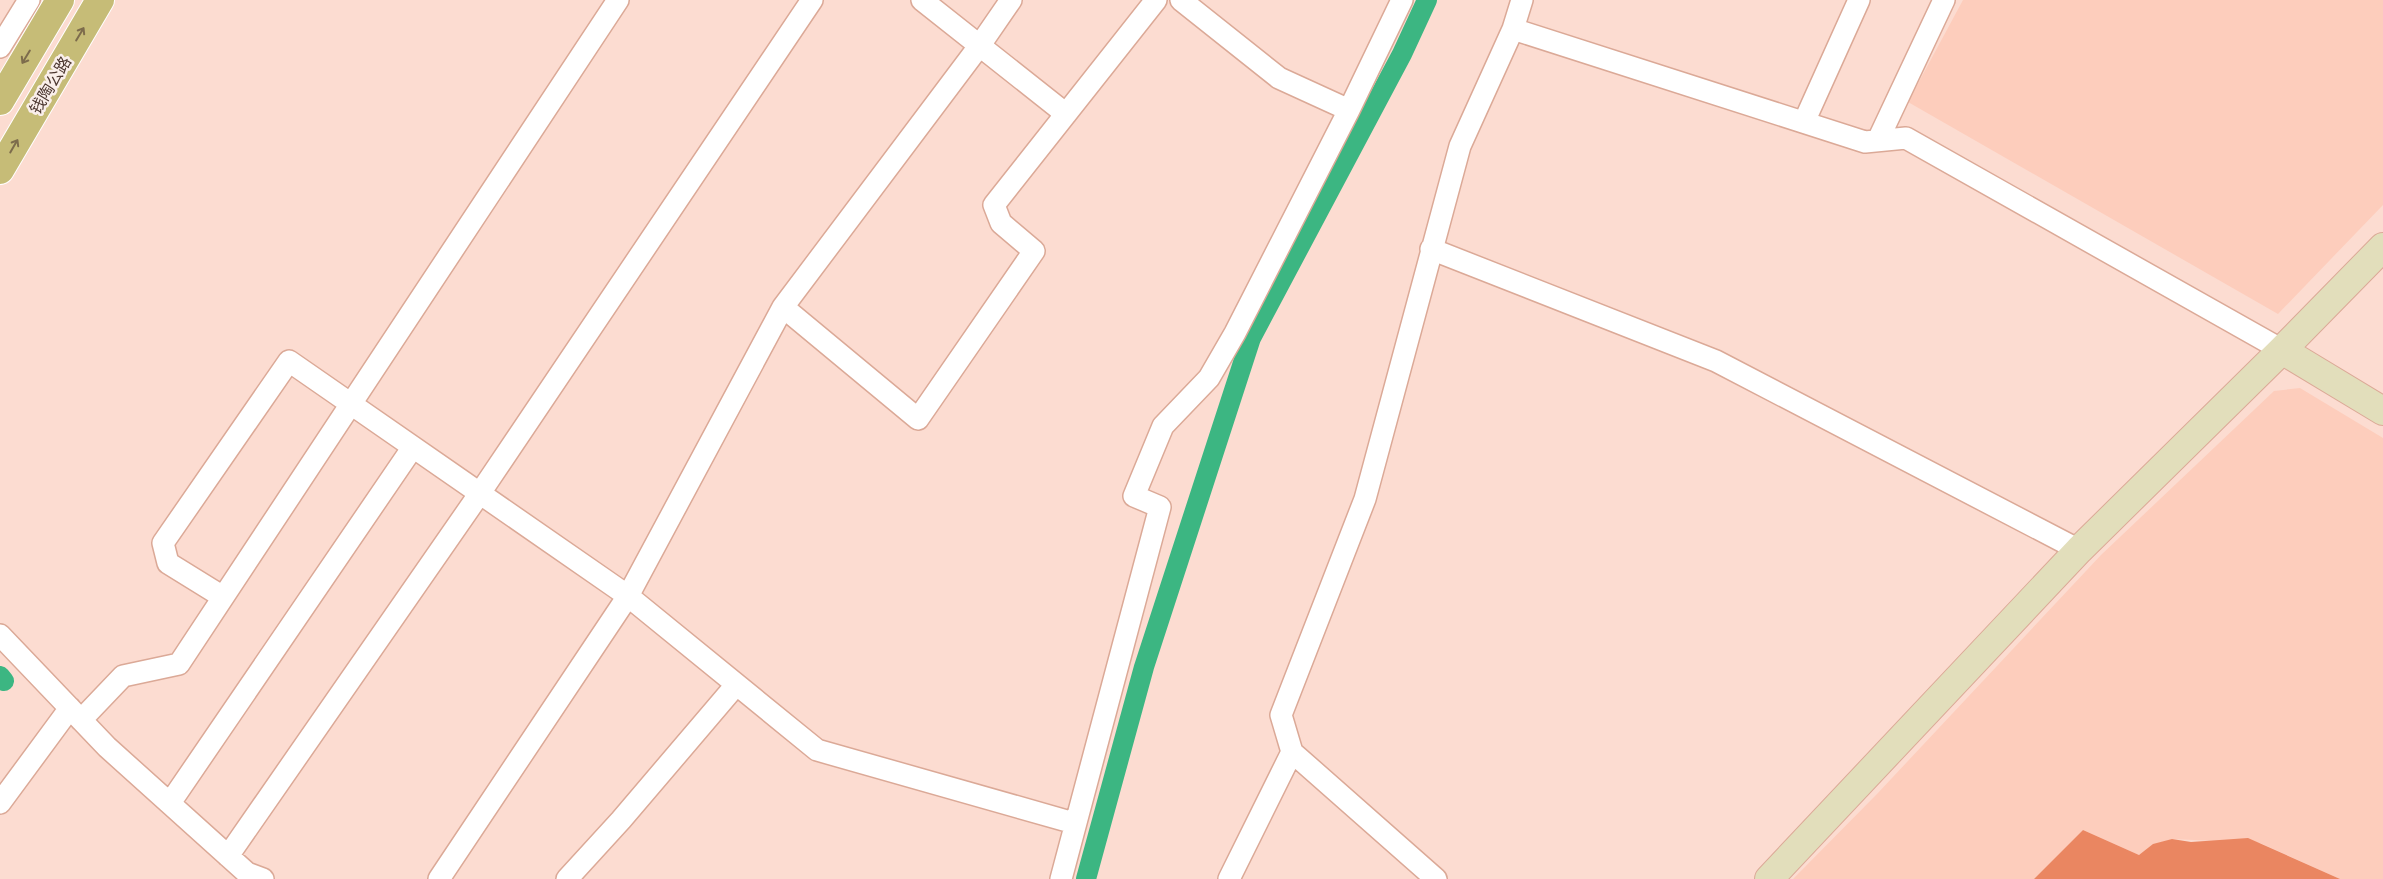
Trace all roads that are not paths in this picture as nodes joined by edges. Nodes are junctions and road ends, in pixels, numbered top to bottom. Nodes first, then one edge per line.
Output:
1 (29, 0) edge
2 (60, 0) edge
3 (100, 0) edge
4 (618, 0) edge
5 (812, 0) edge
6 (922, 0) edge
7 (1011, 0) edge
8 (1156, 0) edge
9 (1181, 0) edge
10 (1402, 0) edge
11 (1522, 0) edge
12 (1859, 0) edge
13 (1944, 0) edge
14 (1513, 29) junction
15 (980, 45) junction
16 (0, 47) edge
17 (0, 101) edge
18 (1349, 110) junction
19 (1066, 114) junction
20 (1804, 122) junction
21 (1878, 140) junction
22 (0, 170) edge
23 (2383, 247) edge
24 (1431, 249) junction
25 (783, 307) junction
26 (2282, 350) junction
27 (350, 404) junction
28 (2383, 411) edge
29 (413, 447) junction
30 (480, 493) junction
31 (2079, 550) junction
32 (628, 596) junction
33 (222, 597) junction
34 (0, 635) edge
35 (736, 685) junction
36 (76, 714) junction
37 (1292, 752) junction
38 (0, 803) edge
39 (170, 803) junction
40 (1074, 823) junction
41 (228, 856) junction
42 (263, 879) edge
43 (440, 879) edge
44 (568, 879) edge
45 (1060, 879) edge
46 (1229, 879) edge
47 (1436, 879) edge
48 (1769, 879) edge

1 - 16 street
2 -> 17 main road
22 -> 3 main road, 钱陶公路
4 - 27 street
5 - 30 street
6 - 15 street
7 - 15 street
8 - 19 street
9 - 18 street
10 - 18 street
11 - 14 street
12 - 20 street
13 - 21 street
14 - 20 street
14 - 24 street
15 - 19 street
15 - 25 street
18 - 40 street
19 - 25 street
20 - 21 street
21 - 26 street
23 - 26 main road
24 - 31 street
24 - 37 street
25 - 32 street
26 - 28 main road
26 - 31 main road
27 - 29 street
27 - 33 street
27 - 33 street
29 - 30 street
29 - 39 street
30 - 32 street
30 - 41 street
31 - 48 main road
32 - 35 street
32 - 43 street
33 - 36 street
34 - 36 street
35 - 40 street
35 - 44 street
36 - 38 street
36 - 39 street
37 - 46 street
37 - 47 street
39 - 41 street
40 - 45 street
41 - 42 street

